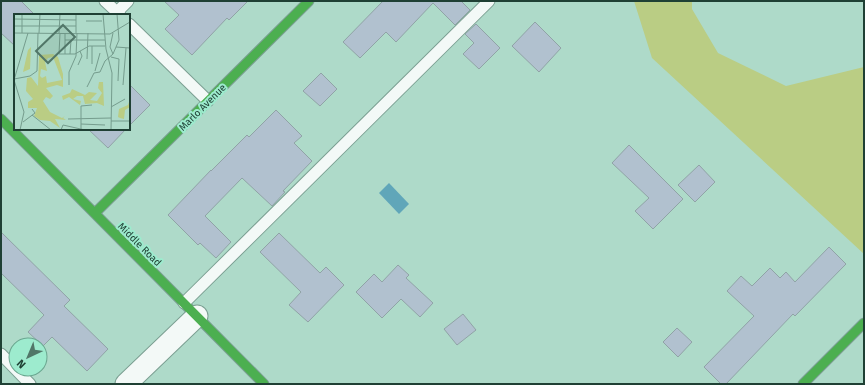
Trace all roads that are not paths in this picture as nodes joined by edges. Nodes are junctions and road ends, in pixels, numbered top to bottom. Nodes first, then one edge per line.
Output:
1 (105, 1) edge
2 (128, 1) edge
3 (309, 1) edge
4 (490, 1) edge
5 (118, 14) edge
6 (130, 25) edge
7 (208, 101) junction
8 (1, 119) edge
9 (95, 214) junction
10 (190, 310) junction
11 (864, 323) edge
12 (1, 354) edge
13 (30, 384) edge
14 (126, 384) edge
15 (264, 384) edge
16 (803, 384) edge

1 - 5 lane
2 - 5 lane
3 - 7 street, Marlo Avenue
4 - 10 lane
6 - 7 lane
7 - 9 street, Marlo Avenue
8 - 9 street, Middle Road
9 - 10 street, Middle Road
10 - 14 street
10 - 15 street, Middle Road
11 - 16 street
12 - 13 lane

